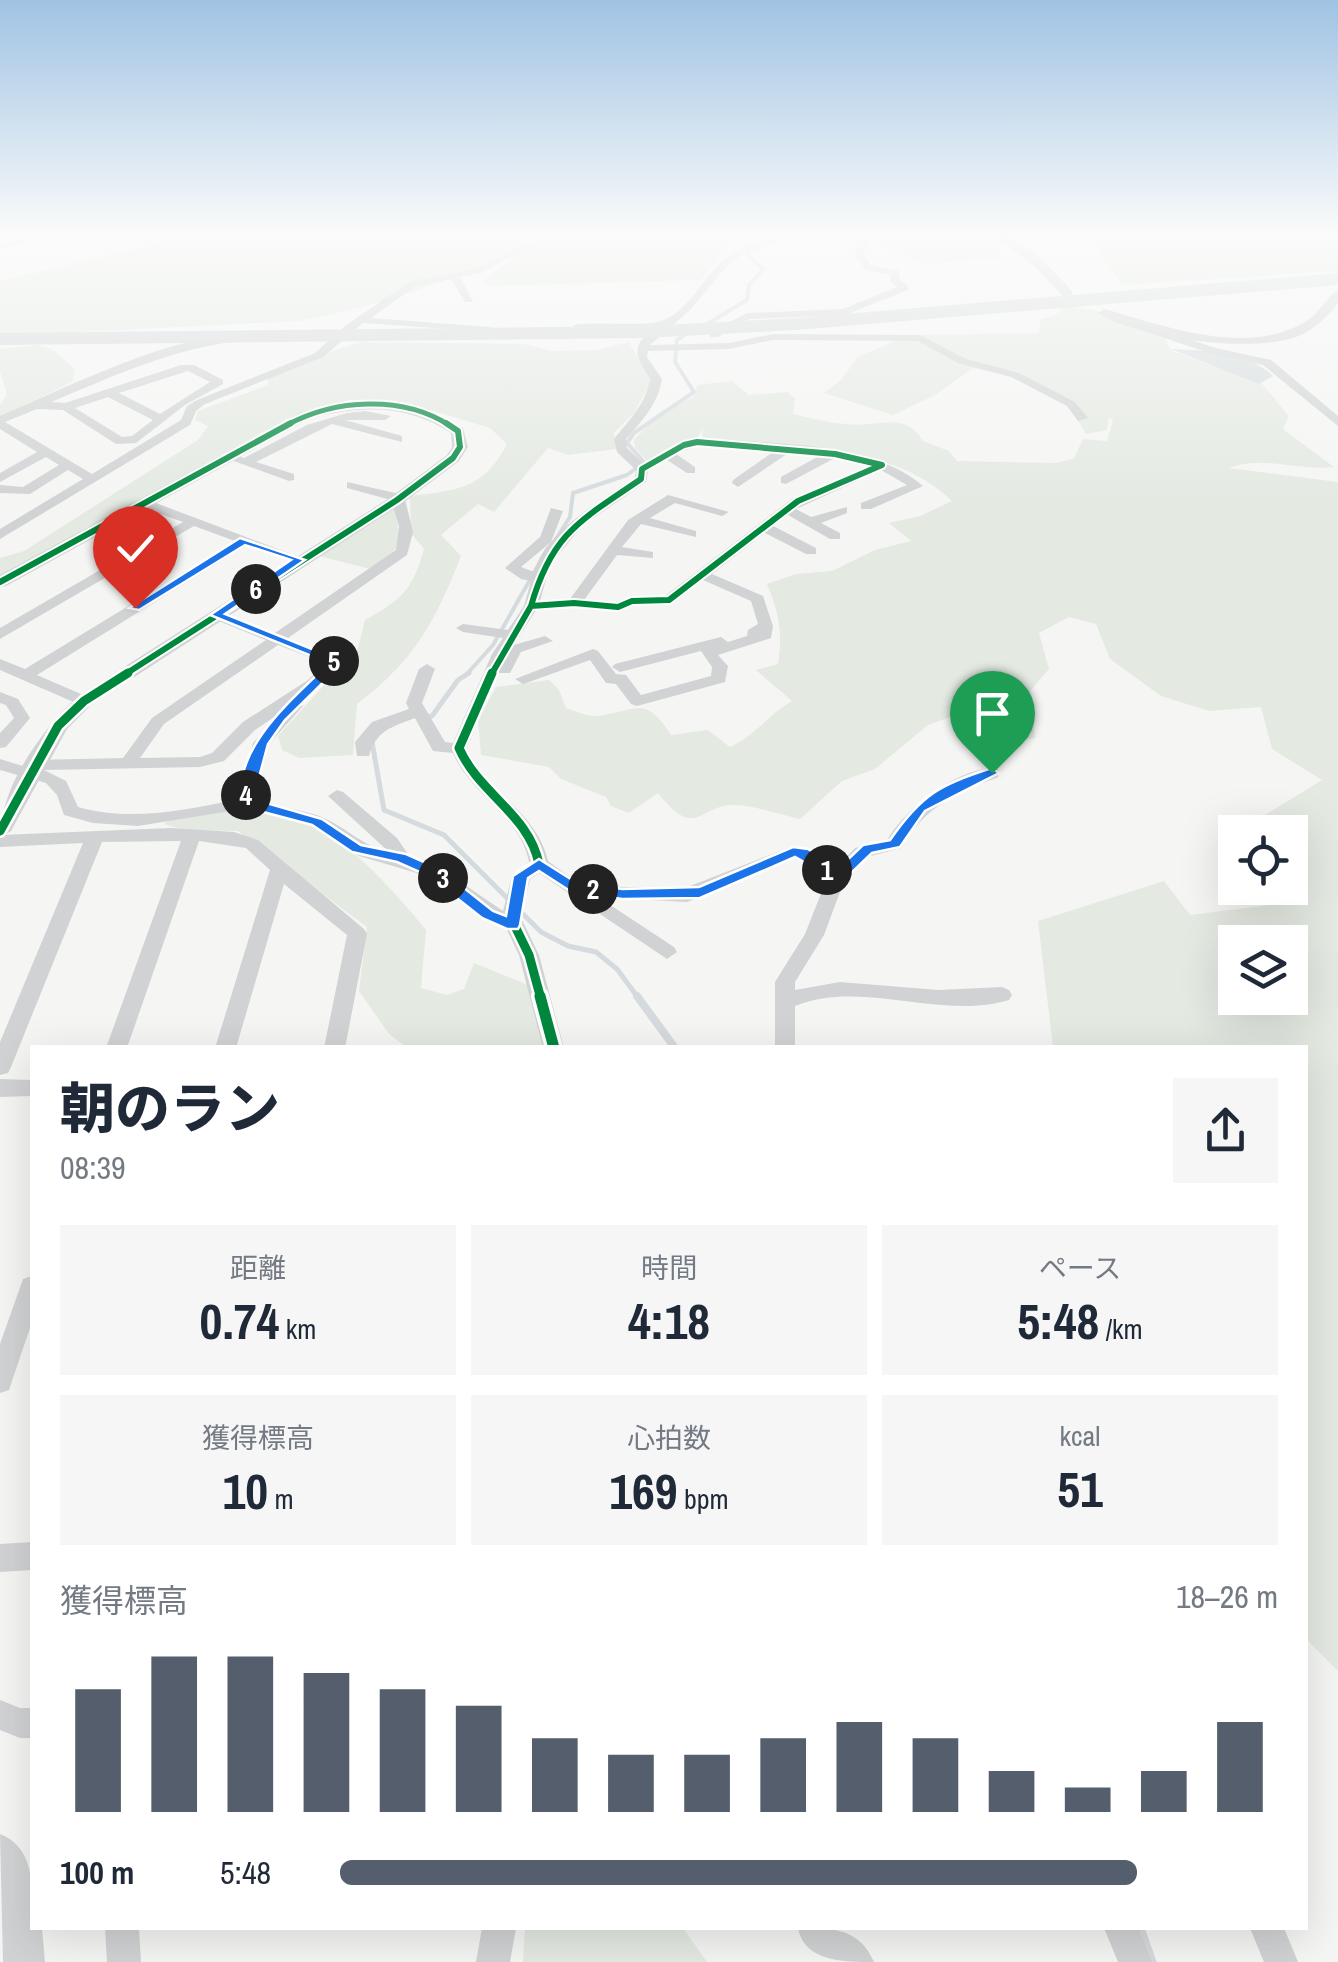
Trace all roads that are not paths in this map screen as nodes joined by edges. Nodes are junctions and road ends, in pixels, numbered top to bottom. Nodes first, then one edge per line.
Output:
1 (359, 324) edge
2 (666, 324) joint
3 (732, 324) edge
4 (790, 324) edge
5 (1133, 324) edge
6 (1312, 324) edge
7 (1145, 328) junction
8 (347, 332) junction
9 (192, 336) junction
10 (1276, 336) junction
11 (642, 340) junction
12 (0, 341) edge
13 (702, 346) junction
14 (1267, 362) junction
15 (110, 393) junction
16 (36, 405) junction
17 (66, 408) junction
18 (323, 415) junction
19 (385, 416) dead end
20 (160, 418) junction
21 (1082, 418) dead end
22 (1336, 418) edge
23 (0, 422) edge
24 (6, 434) edge
25 (398, 440) dead end
26 (783, 450) junction
27 (46, 452) junction
28 (835, 454) junction
29 (669, 455) junction
30 (226, 457) junction
31 (245, 463) junction
32 (68, 465) junction
33 (882, 465) junction
34 (640, 467) junction
35 (691, 470) dead end
36 (290, 476) dead end
37 (0, 478) edge
38 (92, 479) junction
39 (786, 480) dead end
40 (738, 483) dead end
41 (352, 485) dead end
42 (0, 489) edge
43 (398, 499) junction
44 (142, 503) junction
45 (866, 506) dead end
46 (842, 510) dead end
47 (556, 511) dead end
48 (785, 511) junction
49 (722, 512) dead end
50 (642, 520) junction
51 (192, 522) junction
52 (810, 522) junction
53 (764, 527) junction
54 (690, 534) dead end
55 (0, 535) edge
56 (244, 541) junction
57 (614, 550) junction
58 (811, 551) dead end
59 (648, 554) dead end
60 (300, 560) junction
61 (703, 575) junction
62 (540, 576) junction
63 (0, 582) edge
64 (574, 602) junction
65 (531, 606) junction
66 (216, 615) junction
67 (463, 628) dead end
68 (764, 630) junction
69 (0, 634) edge
70 (511, 636) junction
71 (278, 639) junction
72 (545, 641) dead end
73 (0, 664) edge
74 (620, 667) dead end
75 (427, 668) dead end
76 (26, 674) junction
77 (523, 679) dead end
78 (314, 683) junction
79 (488, 686) junction
80 (0, 698) edge
81 (84, 701) junction
82 (422, 715) junction
83 (0, 743) edge
84 (459, 748) junction
85 (363, 752) dead end
86 (128, 763) junction
87 (0, 764) edge
88 (31, 769) junction
89 (992, 773) dead end
90 (336, 796) dead end
91 (251, 802) junction
92 (0, 831) edge
93 (192, 836) junction
94 (94, 838) junction
95 (0, 841) edge
96 (401, 858) junction
97 (539, 864) junction
98 (279, 870) junction
99 (840, 875) junction
100 (570, 886) junction
101 (512, 922) junction
102 (666, 952) dead end
103 (1002, 995) dead end
104 (783, 1003) junction
105 (117, 1045) edge
106 (226, 1045) edge
107 (335, 1045) edge
108 (553, 1045) edge
109 (785, 1045) edge
110 (0, 1067) edge
111 (0, 1088) edge
112 (30, 1088) edge
113 (30, 1293) edge
114 (0, 1381) edge
115 (30, 1556) edge
116 (0, 1558) edge
117 (0, 1854) edge
118 (122, 1930) edge
119 (499, 1930) edge
120 (814, 1930) edge
121 (1122, 1930) edge
122 (1267, 1930) edge
123 (24, 1962) edge
124 (124, 1962) edge
125 (493, 1962) edge
126 (857, 1962) edge
127 (1135, 1962) edge
128 (1281, 1962) edge

1 - 8 street
2 - 8 street
2 - 11 street
3 - 13 street
4 - 11 highway
5 - 7 street
6 - 10 street
7 - 10 street
7 - 14 street
8 - 9 highway
8 - 11 highway
8 - 16 street
8 - 38 street
9 - 12 highway
9 - 12 highway
10 - 14 street
11 - 13 street
11 - 34 street
13 - 21 street
14 - 22 street
15 - 17 street
15 - 20 street
15 - 20 street
16 - 17 street
16 - 23 street
17 - 20 street
18 - 19 street
18 - 25 street
18 - 30 street
18 - 31 street
18 - 43 street
23 - 24 street
24 - 27 street
26 - 28 street
26 - 29 street
26 - 40 street
27 - 32 street
27 - 37 street
28 - 33 street
28 - 39 street
29 - 34 street
29 - 35 street
30 - 31 street
30 - 44 street
31 - 36 street
32 - 38 street
32 - 42 street
33 - 45 street
33 - 48 street
34 - 62 street
38 - 55 street
41 - 43 street
43 - 60 street
43 - 71 street
44 - 51 street
44 - 63 street
46 - 52 street
47 - 62 street
48 - 52 street
48 - 52 street
48 - 53 street
49 - 50 street
50 - 54 street
50 - 57 street
51 - 56 street
51 - 69 street
53 - 58 street
53 - 61 street
56 - 60 street
56 - 76 street
57 - 59 street
57 - 64 street
60 - 66 street
61 - 64 street
61 - 68 street
62 - 65 street
64 - 65 street
65 - 70 street
66 - 71 street
66 - 81 street
67 - 70 street
68 - 74 street
68 - 77 street
70 - 79 street
71 - 78 street
71 - 86 street
72 - 79 street
73 - 76 street
75 - 82 street
76 - 81 street
78 - 86 street
78 - 91 street
79 - 84 street
80 - 83 street
81 - 88 street
82 - 84 street
82 - 85 street
84 - 97 street
86 - 88 street
87 - 88 street
88 - 91 street
88 - 92 street
89 - 99 street
90 - 96 street
91 - 96 street
93 - 94 street
93 - 98 street
93 - 105 street
94 - 95 street
94 - 110 street
96 - 101 street
97 - 100 street
97 - 101 street
98 - 106 street
98 - 107 street
99 - 100 street
99 - 104 street
100 - 102 street
101 - 108 street
103 - 104 street
104 - 109 street
111 - 112 street
113 - 114 street
115 - 116 street
117 - 123 street
118 - 124 street
119 - 125 street
120 - 126 street
121 - 127 street
122 - 128 street

